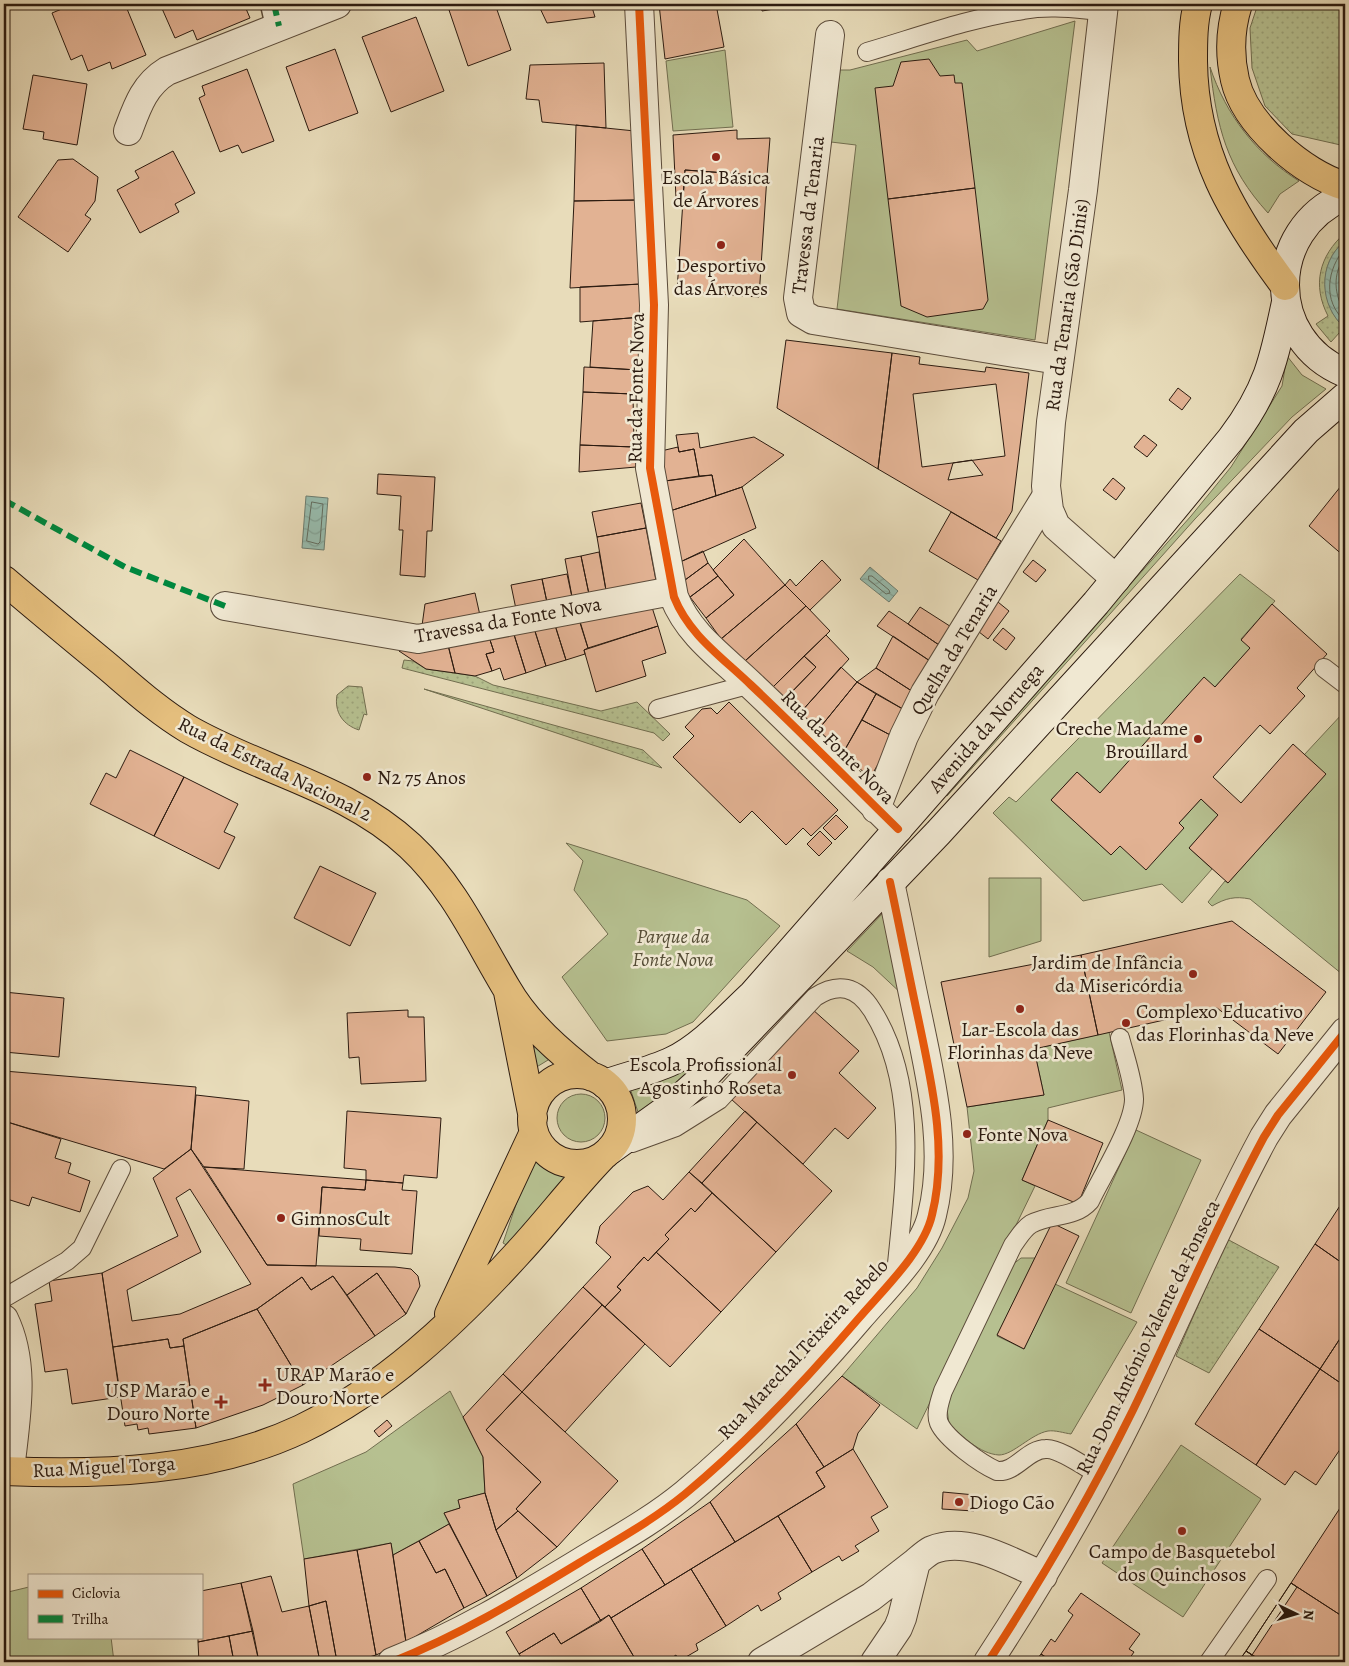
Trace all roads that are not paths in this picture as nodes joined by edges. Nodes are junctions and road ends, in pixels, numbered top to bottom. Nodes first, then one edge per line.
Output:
1 (337, 4) edge
2 (639, 4) edge
3 (1198, 4) edge
4 (1238, 4) edge
5 (1104, 7) edge
6 (276, 15) edge
7 (830, 35) dead end
8 (867, 52) dead end
9 (128, 131) dead end
10 (1345, 186) edge
11 (1345, 196) edge
12 (1285, 294) junction
13 (1058, 360) junction
14 (1345, 373) edge
15 (1345, 397) edge
16 (1046, 497) junction
17 (1116, 579) junction
18 (4, 580) edge
19 (672, 591) junction
20 (225, 606) dead end
21 (1324, 668) dead end
22 (751, 684) junction
23 (1345, 684) edge
24 (658, 709) dead end
25 (876, 809) junction
26 (898, 829) junction
27 (890, 882) junction
28 (508, 991) junction
29 (1345, 1032) edge
30 (1120, 1038) dead end
31 (599, 1080) junction
32 (534, 1125) junction
33 (606, 1154) junction
34 (121, 1169) dead end
35 (896, 1274) junction
36 (4, 1298) edge
37 (4, 1319) edge
38 (439, 1333) junction
39 (7, 1471) edge
40 (1099, 1475) junction
41 (916, 1562) junction
42 (1043, 1576) junction
43 (1267, 1579) dead end
44 (392, 1662) edge
45 (762, 1662) edge
46 (875, 1662) edge
47 (988, 1662) edge
48 (1209, 1662) edge

1 - 6 street
2 - 19 street, Rua da Fonte Nova
3 - 12 main road
4 - 10 main road
5 - 8 lane
5 - 13 street, Rua da Tenaria (São Dinis)
6 - 9 street
7 - 13 street, Travessa da Tenaria
11 - 12 street, Avenida da Noruega
12 - 14 street
12 - 17 street, Avenida da Noruega
13 - 16 street, Rua da Tenaria (São Dinis)
15 - 27 street, Avenida da Noruega
16 - 17 street, Rua da Tenaria (São Dinis)
16 - 25 street, Quelha da Tenaria
17 - 26 street, Avenida da Noruega
18 - 28 main road, Rua da Estrada Nacional 2
19 - 20 street, Travessa da Fonte Nova
19 - 22 street, Rua da Fonte Nova
21 - 23 lane
22 - 24 lane
22 - 25 street, Rua da Fonte Nova
25 - 26 street, Rua da Fonte Nova
26 - 31 street, Avenida da Noruega
27 - 33 street, Avenida da Noruega
27 - 35 street, Rua Marechal Teixeira Rebelo
28 - 31 main road
28 - 32 main road
29 - 40 street, Rua Dom António Valente da Fonseca
30 - 40 lane
31 - 32 main road
31 - 33 main road
32 - 33 main road
32 - 38 main road
33 - 35 lane
33 - 38 main road, Rua Miguel Torga
34 - 36 lane
35 - 44 street, Rua Marechal Teixeira Rebelo
37 - 39 street
38 - 39 main road, Rua Miguel Torga
40 - 42 street, Rua Dom António Valente da Fonseca
41 - 42 street
41 - 45 street
41 - 46 street
42 - 47 street, Rua Dom António Valente da Fonseca
43 - 48 lane

